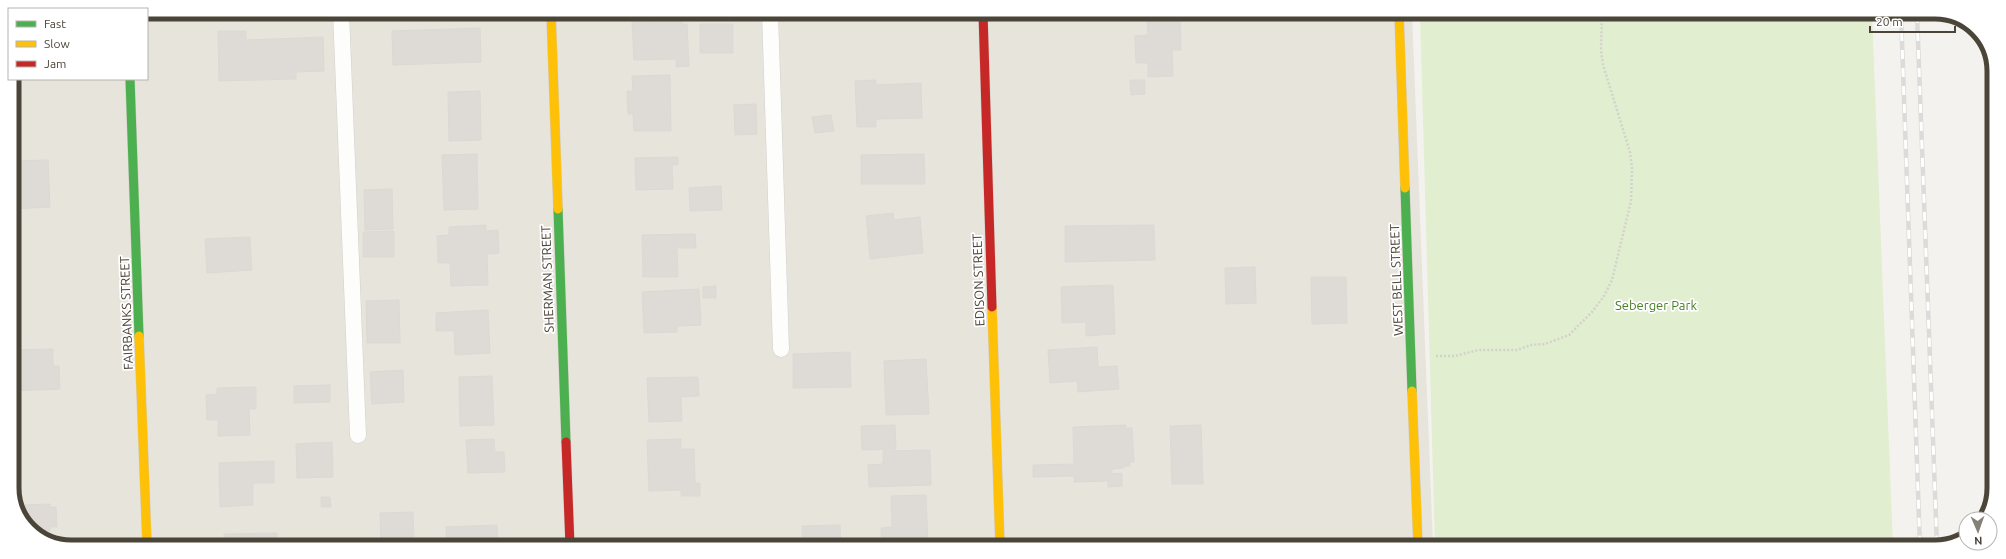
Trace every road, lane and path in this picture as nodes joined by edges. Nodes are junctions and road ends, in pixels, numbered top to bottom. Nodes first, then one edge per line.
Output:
1 (341, 19) edge
2 (551, 19) edge
3 (770, 19) edge
4 (983, 19) edge
5 (1399, 19) edge
6 (1602, 19) edge
7 (130, 80) edge
8 (781, 349) dead end
9 (1411, 354) junction
10 (358, 435) dead end
11 (147, 540) edge
12 (570, 540) edge
13 (1000, 540) edge
14 (1418, 540) edge

1 - 10 lane
2 - 12 street, SHERMAN STREET
3 - 8 lane
4 - 13 street, EDISON STREET
5 - 9 street, WEST BELL STREET
6 - 9 path
7 - 11 street, FAIRBANKS STREET
9 - 14 street, WEST BELL STREET

